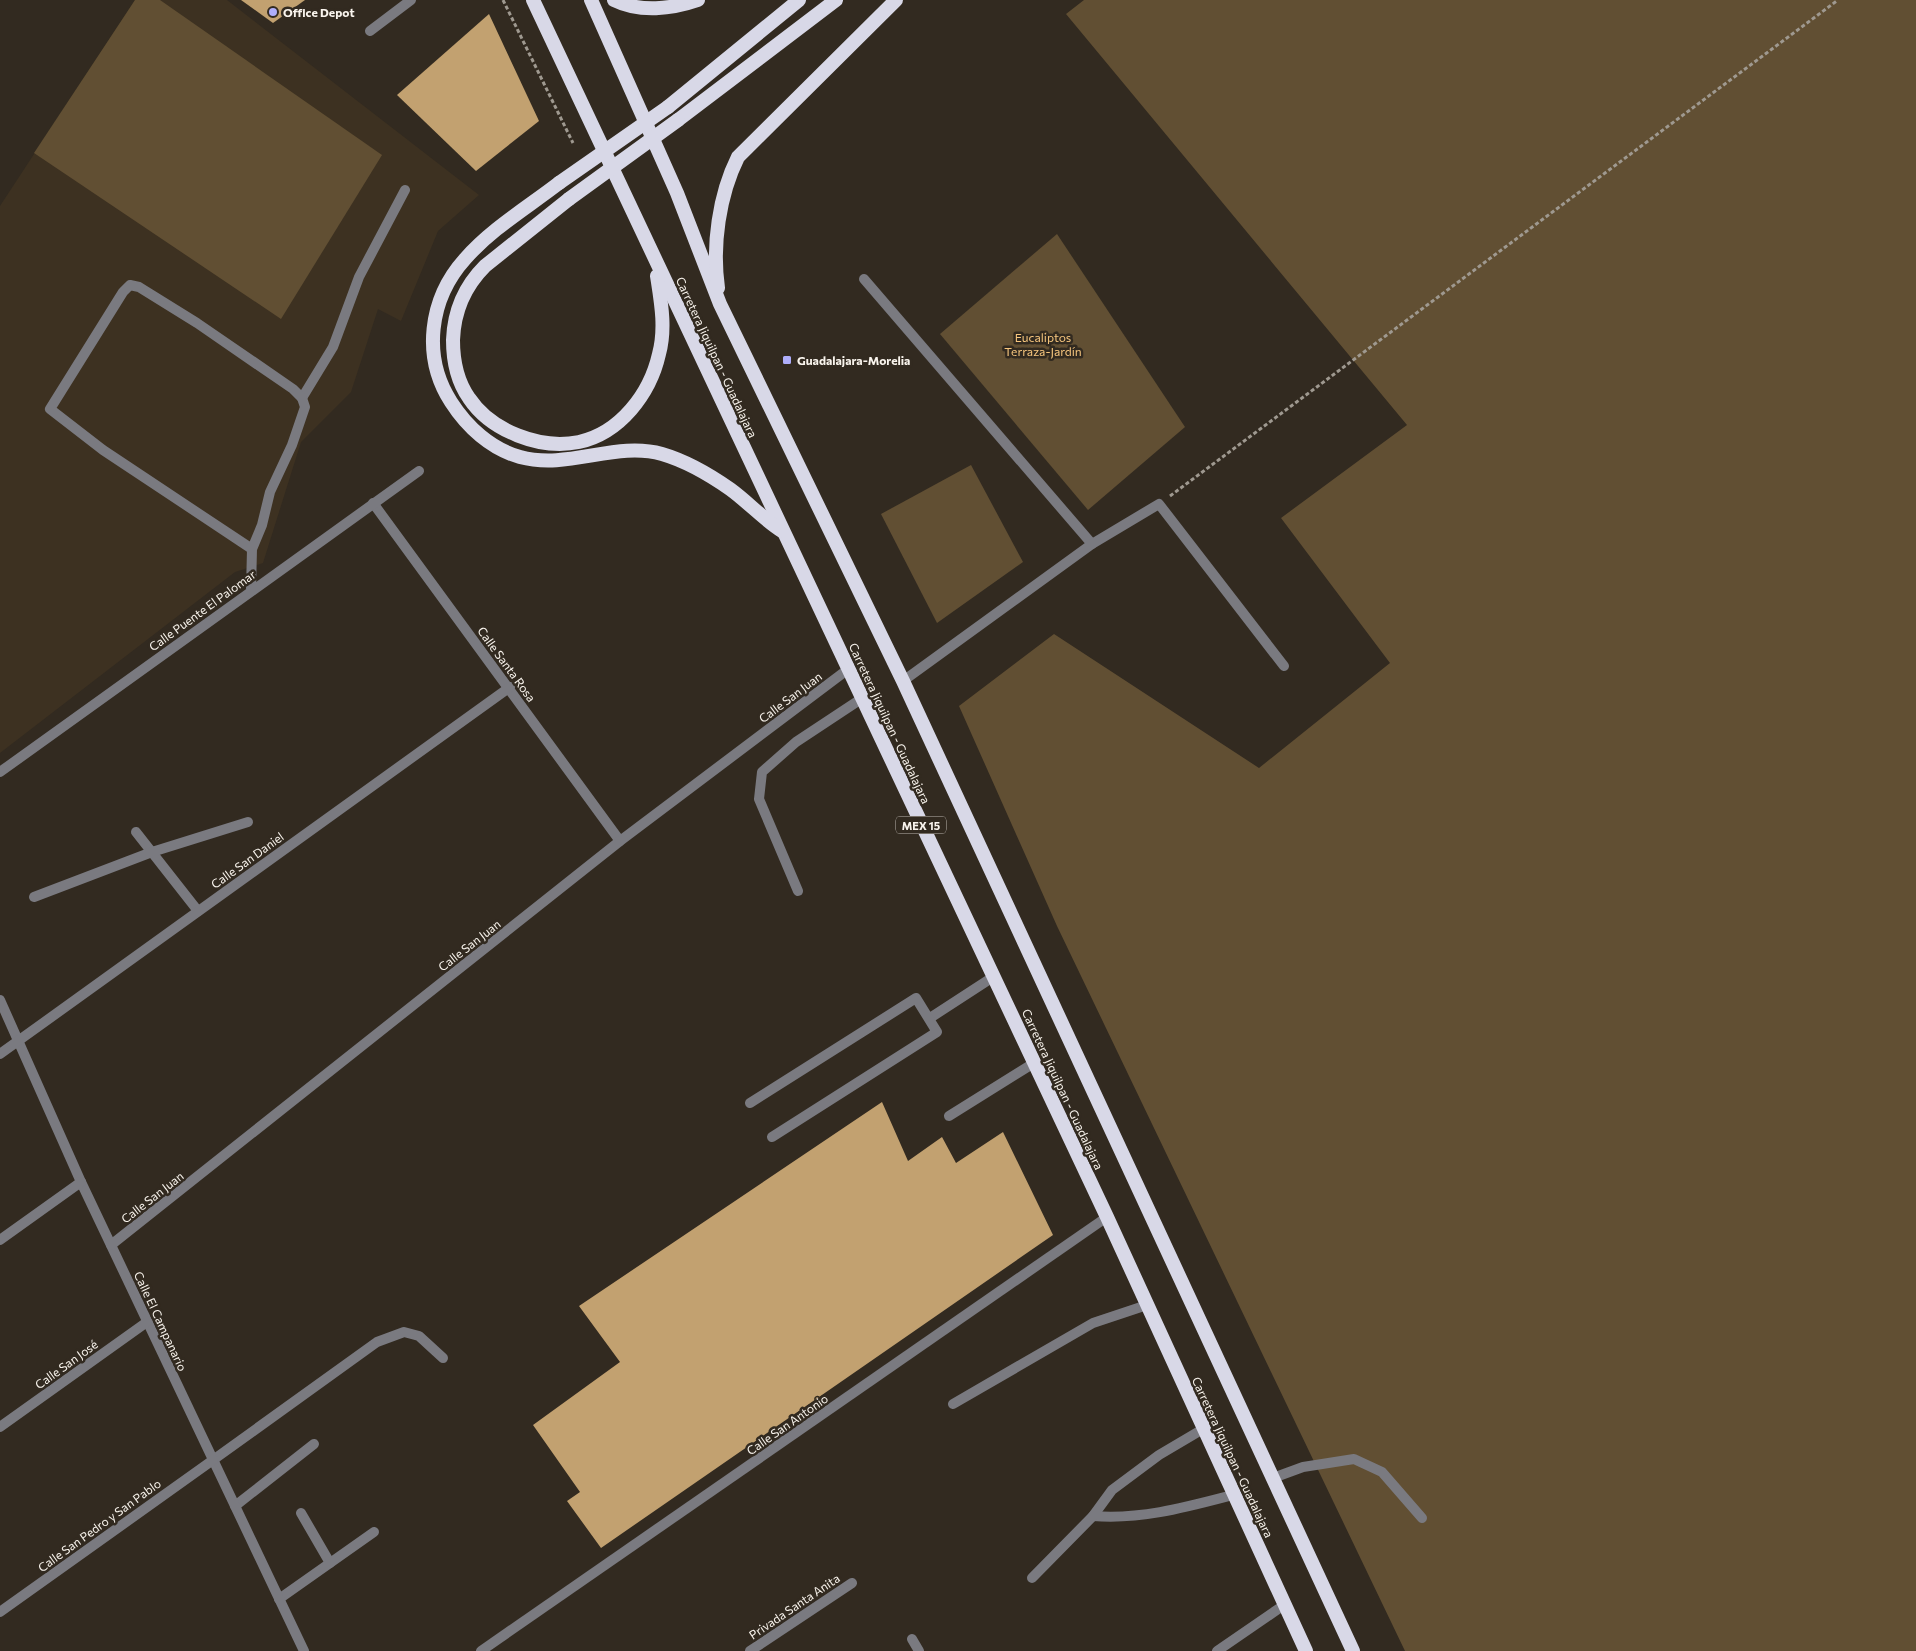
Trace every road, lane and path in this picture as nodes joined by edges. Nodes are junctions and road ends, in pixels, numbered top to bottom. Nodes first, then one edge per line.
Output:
1 (411, 0) edge
2 (503, 0) edge
3 (533, 0) edge
4 (591, 0) edge
5 (614, 0) edge
6 (698, 0) edge
7 (799, 0) edge
8 (836, 0) edge
9 (896, 0) edge
10 (1838, 0) edge
11 (370, 31) dead end
12 (573, 143) dead end
13 (405, 190) dead end
14 (655, 262) junction
15 (864, 279) dead end
16 (720, 304) junction
17 (302, 398) junction
18 (419, 471) dead end
19 (372, 503) junction
20 (1159, 504) junction
21 (782, 531) junction
22 (1092, 544) junction
23 (252, 550) junction
24 (251, 590) junction
25 (1284, 666) dead end
26 (847, 670) junction
27 (903, 681) junction
28 (510, 688) junction
29 (861, 699) junction
30 (0, 772) edge
31 (248, 822) dead end
32 (136, 832) dead end
33 (620, 841) junction
34 (152, 852) junction
35 (798, 891) dead end
36 (34, 897) dead end
37 (198, 911) junction
38 (993, 977) junction
39 (0, 1000) edge
40 (930, 1018) junction
41 (18, 1040) junction
42 (0, 1054) edge
43 (1034, 1063) junction
44 (750, 1103) dead end
45 (949, 1116) dead end
46 (772, 1137) dead end
47 (80, 1182) junction
48 (1107, 1217) junction
49 (0, 1240) edge
50 (111, 1245) junction
51 (1147, 1305) junction
52 (147, 1322) junction
53 (443, 1358) dead end
54 (953, 1404) dead end
55 (0, 1427) edge
56 (1203, 1429) junction
57 (314, 1444) dead end
58 (213, 1460) junction
59 (1273, 1478) junction
60 (1233, 1495) junction
61 (235, 1506) junction
62 (301, 1513) dead end
63 (1093, 1516) junction
64 (1422, 1518) dead end
65 (374, 1532) dead end
66 (330, 1563) junction
67 (1032, 1578) dead end
68 (852, 1583) dead end
69 (279, 1599) junction
70 (1284, 1605) junction
71 (0, 1612) edge
72 (912, 1639) dead end
73 (304, 1651) edge
74 (481, 1651) edge
75 (750, 1651) edge
76 (918, 1651) edge
77 (1216, 1651) edge
78 (1306, 1651) edge
79 (1353, 1651) edge

1 - 11 street
2 - 12 path
3 - 14 highway, Carretera Jiquilpan - Guadalajara / MEX 15
4 - 16 highway, Carretera Jiquilpan - Guadalajara / MEX 15
5 - 6 highway
7 - 21 highway, bridge
8 - 14 highway, bridge
9 - 16 highway
10 - 20 path
13 - 17 street
14 - 21 highway, Carretera Jiquilpan - Guadalajara / MEX 15
15 - 22 street
16 - 27 highway, Carretera Jiquilpan - Guadalajara / MEX 15
17 - 23 street
17 - 23 street
18 - 19 street, Calle Puente El Palomar
19 - 24 street, Calle Puente El Palomar
19 - 28 street, Calle Santa Rosa
20 - 22 street
20 - 25 street
21 - 26 highway, Carretera Jiquilpan - Guadalajara / MEX 15
22 - 27 street
23 - 24 street
24 - 30 street, Calle Puente El Palomar
26 - 29 highway, Carretera Jiquilpan - Guadalajara / MEX 15
26 - 33 street, Calle San Juan
27 - 59 highway, Carretera Jiquilpan - Guadalajara / MEX 15
28 - 33 street, Calle Santa Rosa
28 - 37 street, Calle San Daniel
29 - 35 street
29 - 38 highway, Carretera Jiquilpan - Guadalajara / MEX 15
31 - 34 street
32 - 34 street
33 - 50 street, Calle San Juan
34 - 36 street
34 - 37 street
37 - 41 street, Calle San Daniel
38 - 40 street
38 - 43 highway, Carretera Jiquilpan - Guadalajara / MEX 15
39 - 41 street, Calle El Campanario
40 - 44 street
40 - 46 street
41 - 42 street, Calle San Daniel
41 - 47 street, Calle El Campanario
43 - 45 street
43 - 48 highway, Carretera Jiquilpan - Guadalajara / MEX 15
47 - 49 street
47 - 50 street, Calle El Campanario
48 - 51 highway, Carretera Jiquilpan - Guadalajara / MEX 15
48 - 74 street, Calle San Antonio
50 - 52 street, Calle El Campanario
51 - 54 street
51 - 56 highway, Carretera Jiquilpan - Guadalajara / MEX 15
52 - 55 street, Calle San José
52 - 58 street, Calle El Campanario
53 - 58 street, Calle San Pedro y San Pablo
56 - 60 highway, Carretera Jiquilpan - Guadalajara / MEX 15
56 - 63 street
57 - 61 street
58 - 61 street, Calle El Campanario
58 - 71 street, Calle San Pedro y San Pablo
59 - 64 street
59 - 79 highway, Carretera Jiquilpan - Guadalajara / MEX 15
60 - 63 street
60 - 70 highway, Carretera Jiquilpan - Guadalajara / MEX 15
61 - 69 street, Calle El Campanario
62 - 66 street
63 - 67 street
65 - 66 street
66 - 69 street
68 - 75 street, Privada Santa Anita
69 - 73 street, Calle El Campanario
70 - 77 street
70 - 78 highway, Carretera Jiquilpan - Guadalajara / MEX 15
72 - 76 street

